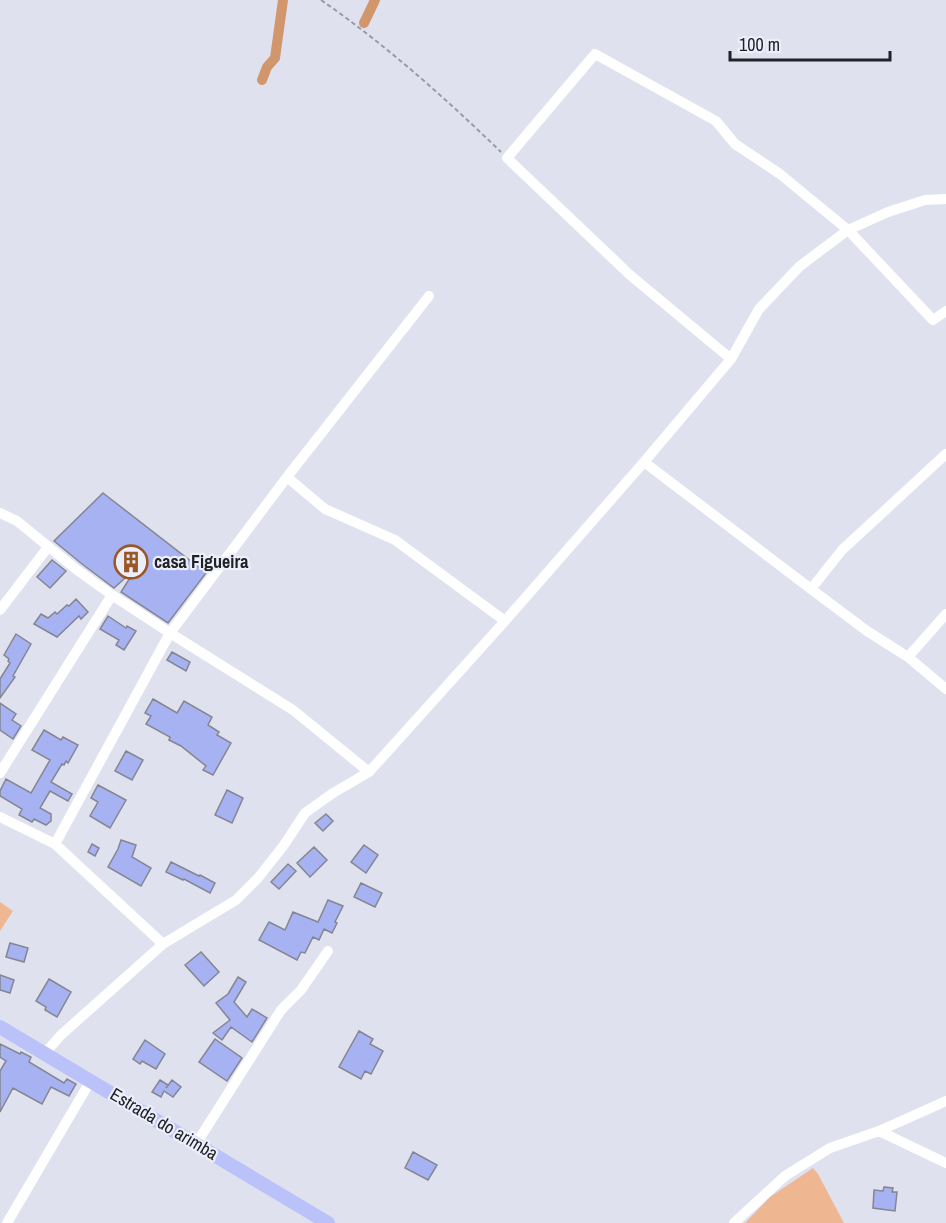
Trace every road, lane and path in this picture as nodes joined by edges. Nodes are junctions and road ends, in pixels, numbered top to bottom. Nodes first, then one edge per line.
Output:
1 (321, 0) edge
2 (507, 158) junction
3 (946, 199) edge
4 (848, 230) junction
5 (429, 296) dead end
6 (946, 310) edge
7 (730, 359) junction
8 (946, 454) edge
9 (644, 462) junction
10 (287, 477) junction
11 (0, 513) edge
12 (48, 547) junction
13 (811, 589) junction
14 (112, 596) junction
15 (0, 610) edge
16 (946, 614) edge
17 (505, 621) junction
18 (170, 633) junction
19 (908, 657) junction
20 (946, 689) edge
21 (369, 772) junction
22 (0, 773) edge
23 (0, 817) edge
24 (55, 844) junction
25 (163, 944) junction
26 (328, 951) dead end
27 (0, 1027) edge
28 (45, 1053) junction
29 (91, 1080) junction
30 (946, 1101) edge
31 (879, 1131) junction
32 (196, 1144) junction
33 (946, 1163) edge
34 (7, 1223) edge
35 (328, 1223) edge
36 (734, 1223) edge

1 - 2 path
2 - 4 street
2 - 7 street
3 - 4 street
4 - 6 street
4 - 7 street
5 - 10 street
7 - 9 street
8 - 13 street
9 - 13 street
9 - 17 street
10 - 17 street
10 - 18 street
11 - 12 street
12 - 14 street
12 - 15 street
13 - 19 street
14 - 18 street
14 - 22 street
16 - 19 street
17 - 21 street
18 - 21 street
18 - 24 street
19 - 20 street
21 - 25 street
23 - 24 street
24 - 25 street
25 - 28 street
26 - 32 street
27 - 28 main road, Estrada do arimba
28 - 29 main road, Estrada do arimba
29 - 32 main road, Estrada do arimba
29 - 34 street
30 - 31 street
31 - 33 street
31 - 36 street
32 - 35 main road, Estrada do arimba

